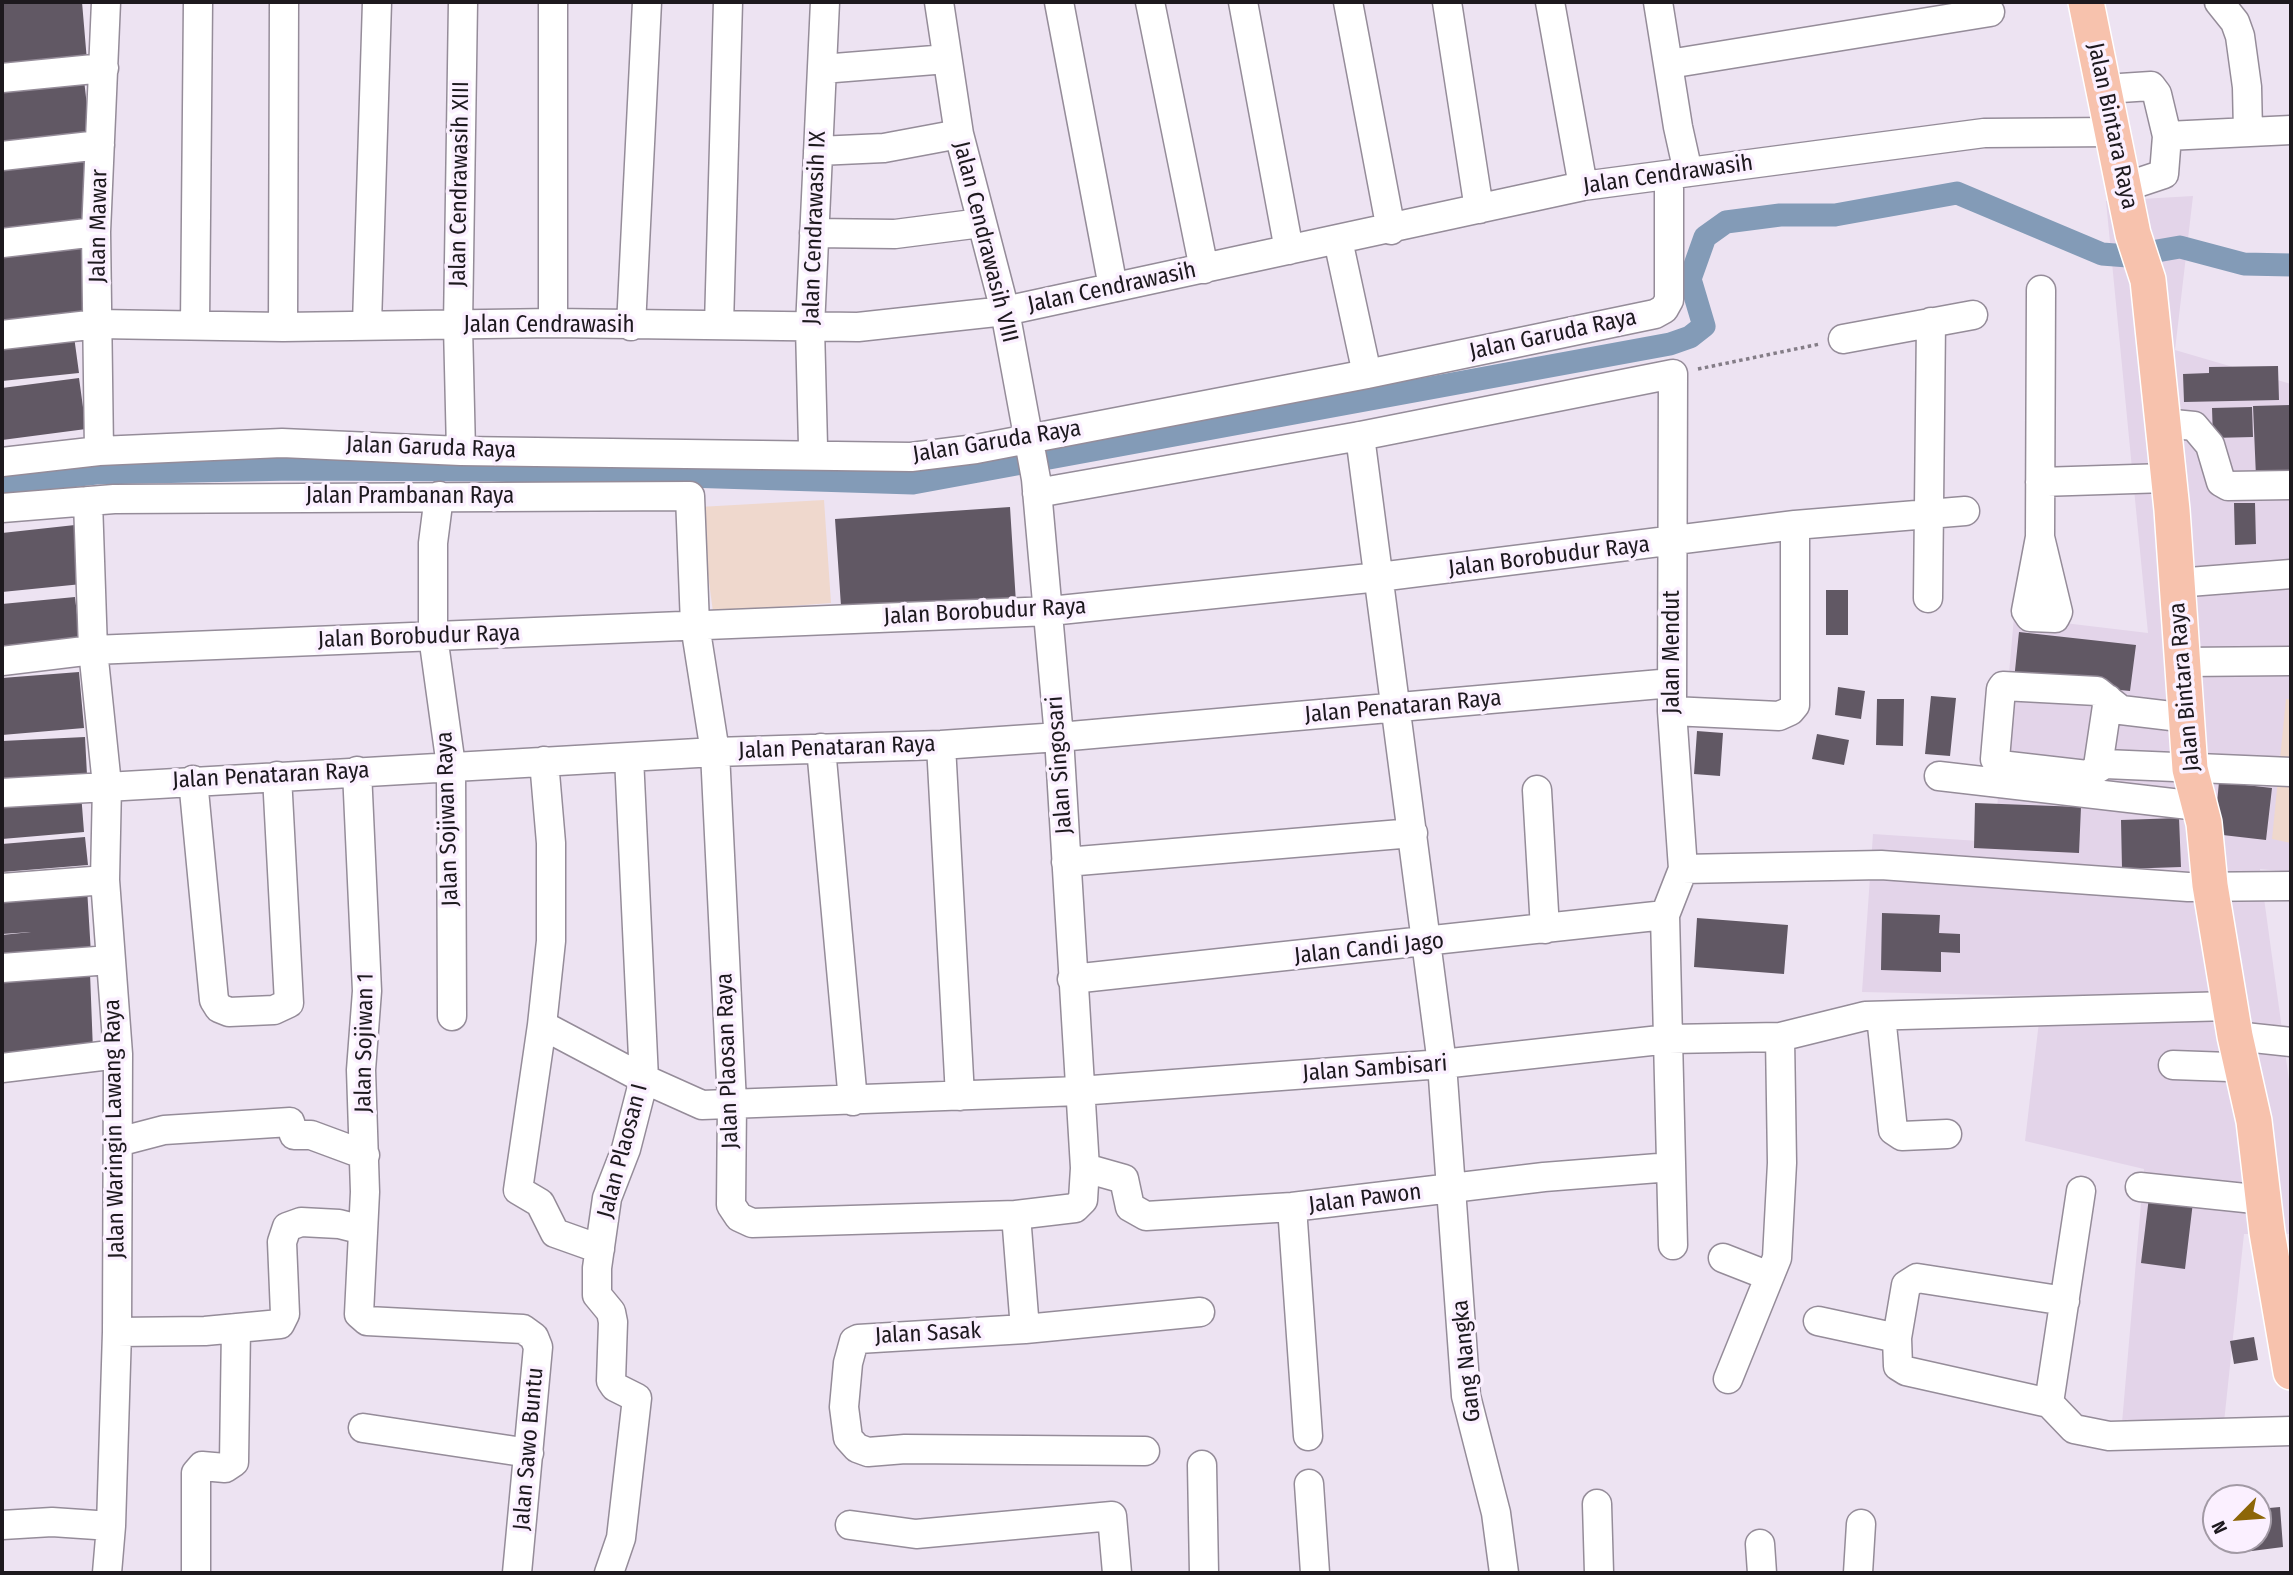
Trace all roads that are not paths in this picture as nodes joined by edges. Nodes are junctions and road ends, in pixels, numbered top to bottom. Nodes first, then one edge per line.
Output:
1 (106, 2) edge
2 (198, 2) edge
3 (284, 2) edge
4 (377, 2) edge
5 (463, 2) edge
6 (553, 2) edge
7 (647, 2) edge
8 (728, 2) edge
9 (825, 2) edge
10 (939, 2) edge
11 (1059, 2) edge
12 (1150, 2) edge
13 (1243, 2) edge
14 (1349, 2) edge
15 (1447, 2) edge
16 (1550, 2) edge
17 (1658, 2) edge
18 (2086, 2) edge
19 (2219, 2) edge
20 (1990, 12) dead end
21 (947, 59) junction
22 (1669, 64) junction
23 (104, 68) junction
24 (822, 69) junction
25 (2, 78) edge
26 (2105, 89) junction
27 (2291, 130) edge
28 (2115, 132) junction
29 (2248, 132) junction
30 (959, 134) junction
31 (2166, 136) junction
32 (100, 145) junction
33 (818, 151) junction
34 (2, 156) edge
35 (1679, 174) junction
36 (1583, 187) junction
37 (2125, 187) junction
38 (1479, 209) junction
39 (981, 223) junction
40 (1391, 230) junction
41 (96, 232) junction
42 (814, 233) junction
43 (1338, 240) junction
44 (2, 243) edge
45 (1289, 250) junction
46 (1204, 269) junction
47 (1113, 288) junction
48 (2040, 290) dead end
49 (1005, 311) junction
50 (1973, 315) dead end
51 (1931, 322) junction
52 (553, 323) junction
53 (98, 324) junction
54 (195, 324) junction
55 (367, 324) junction
56 (719, 324) junction
57 (458, 326) junction
58 (631, 326) junction
59 (283, 327) junction
60 (810, 327) junction
61 (2, 335) edge
62 (1843, 339) road end
63 (1367, 374) junction
64 (2163, 423) junction
65 (1360, 436) junction
66 (99, 450) junction
67 (461, 451) junction
68 (810, 454) junction
69 (2, 462) edge
70 (1034, 467) junction
71 (2166, 478) junction
72 (2040, 482) junction
73 (2291, 485) edge
74 (439, 496) junction
75 (88, 501) junction
76 (2, 508) edge
77 (1965, 511) dead end
78 (1927, 516) junction
79 (1795, 525) junction
80 (2040, 537) dead end
81 (1674, 542) junction
82 (2291, 574) edge
83 (1379, 578) junction
84 (2176, 583) junction
85 (1928, 598) dead end
86 (1050, 611) junction
87 (695, 625) junction
88 (433, 636) junction
89 (93, 650) junction
90 (2, 661) edge
91 (2291, 661) edge
92 (2183, 662) junction
93 (1672, 683) junction
94 (2108, 699) junction
95 (1398, 707) junction
96 (1672, 711) junction
97 (2188, 718) junction
98 (1059, 737) junction
99 (941, 745) junction
100 (821, 748) junction
101 (715, 752) junction
102 (629, 757) junction
103 (544, 761) junction
104 (451, 766) junction
105 (2098, 766) junction
106 (2190, 769) junction
107 (357, 771) junction
108 (2291, 772) edge
109 (277, 776) junction
110 (1939, 776) dead end
111 (193, 780) junction
112 (107, 785) junction
113 (1537, 790) dead end
114 (2, 793) edge
115 (2198, 806) junction
116 (1413, 833) junction
117 (1066, 862) junction
118 (1683, 869) junction
119 (105, 880) junction
120 (2210, 885) junction
121 (2291, 886) edge
122 (2, 888) edge
123 (1665, 915) junction
124 (1545, 929) junction
125 (1425, 943) junction
126 (110, 960) junction
127 (2, 968) edge
128 (1072, 979) junction
129 (453, 1016) dead end
130 (1881, 1016) junction
131 (542, 1025) junction
132 (2235, 1035) junction
133 (1780, 1037) junction
134 (1670, 1038) junction
135 (2291, 1042) edge
136 (118, 1054) junction
137 (1442, 1064) junction
138 (2173, 1065) dead end
139 (2, 1068) edge
140 (644, 1079) junction
141 (1079, 1091) junction
142 (960, 1096) junction
143 (853, 1101) junction
144 (732, 1103) junction
145 (1947, 1134) dead end
146 (118, 1142) junction
147 (365, 1155) junction
148 (1671, 1167) junction
149 (1085, 1168) junction
150 (2140, 1187) dead end
151 (1453, 1188) junction
152 (2081, 1191) dead end
153 (2264, 1200) junction
154 (1292, 1207) junction
155 (1016, 1215) junction
156 (363, 1230) junction
157 (1673, 1245) dead end
158 (600, 1249) junction
159 (1723, 1258) dead end
160 (1769, 1276) junction
161 (2065, 1301) junction
162 (1200, 1312) dead end
163 (359, 1314) joint
164 (1818, 1321) dead end
165 (236, 1328) junction
166 (1025, 1329) junction
167 (117, 1332) junction
168 (1897, 1338) junction
169 (2291, 1372) edge
170 (1728, 1379) dead end
171 (2049, 1403) junction
172 (363, 1428) dead end
173 (2291, 1431) edge
174 (1308, 1436) dead end
175 (1146, 1451) dead end
176 (529, 1453) junction
177 (1202, 1465) dead end
178 (1309, 1484) dead end
179 (1597, 1504) dead end
180 (1861, 1524) dead end
181 (2, 1525) edge
182 (850, 1525) dead end
183 (111, 1526) junction
184 (1760, 1544) dead end
185 (107, 1573) edge
186 (196, 1573) edge
187 (517, 1573) edge
188 (609, 1573) edge
189 (1117, 1573) edge
190 (1204, 1573) edge
191 (1315, 1573) edge
192 (1504, 1573) edge
193 (1599, 1573) edge
194 (1762, 1573) edge
195 (1858, 1573) edge

1 - 23 street, Jalan Mawar
2 - 54 street
3 - 59 street
4 - 55 street
5 - 57 street, Jalan Cendrawasih XIII
6 - 52 street
7 - 58 street
8 - 56 street
9 - 24 street, Jalan Cendrawasih IX
10 - 21 street, Jalan Cendrawasih VIII
11 - 47 street
12 - 46 street
13 - 45 street
14 - 40 street
15 - 38 street
16 - 36 street
17 - 22 street
18 - 26 main road, Jalan Bintara Raya
19 - 29 street
20 - 22 street
21 - 24 street
21 - 30 street, Jalan Cendrawasih VIII
22 - 35 street
23 - 25 street
23 - 32 street, Jalan Mawar
24 - 33 street, Jalan Cendrawasih IX
26 - 28 main road, Jalan Bintara Raya
26 - 31 street
27 - 29 street
28 - 35 street, Jalan Cendrawasih
28 - 37 main road, Jalan Bintara Raya
29 - 31 street
30 - 33 street
30 - 39 street, Jalan Cendrawasih VIII
31 - 37 street
32 - 34 street
32 - 41 street, Jalan Mawar
33 - 42 street, Jalan Cendrawasih IX
35 - 36 street, Jalan Cendrawasih
35 - 63 street, Jalan Garuda Raya
36 - 38 street, Jalan Cendrawasih
37 - 64 main road, Jalan Bintara Raya
38 - 40 street, Jalan Cendrawasih
39 - 42 street
39 - 49 street, Jalan Cendrawasih VIII
40 - 43 street, Jalan Cendrawasih
41 - 44 street
41 - 53 street, Jalan Mawar
42 - 60 street, Jalan Cendrawasih IX
43 - 45 street, Jalan Cendrawasih
43 - 63 street
45 - 46 street, Jalan Cendrawasih
46 - 47 street, Jalan Cendrawasih
47 - 49 street, Jalan Cendrawasih
48 - 72 street
49 - 60 street, Jalan Cendrawasih
49 - 70 street, Jalan Cendrawasih VIII
50 - 51 street
51 - 62 street
51 - 78 street
52 - 57 street, Jalan Cendrawasih
52 - 58 street, Jalan Cendrawasih
53 - 54 street, Jalan Cendrawasih
53 - 61 street, Jalan Cendrawasih
53 - 66 street, Jalan Mawar
54 - 59 street, Jalan Cendrawasih
55 - 57 street, Jalan Cendrawasih
55 - 59 street, Jalan Cendrawasih
56 - 58 street, Jalan Cendrawasih
56 - 60 street, Jalan Cendrawasih
57 - 67 street, Jalan Cendrawasih XIII
60 - 68 street, Jalan Cendrawasih IX
63 - 70 street, Jalan Garuda Raya
64 - 71 main road, Jalan Bintara Raya
64 - 73 street
65 - 70 street
65 - 81 street, Jalan Mendut
65 - 83 street, Gang Nangka
66 - 67 street, Jalan Garuda Raya
66 - 69 street, Jalan Garuda Raya
67 - 68 street, Jalan Garuda Raya
68 - 70 street, Jalan Garuda Raya
70 - 86 street, Jalan Singosari
71 - 72 street
71 - 84 main road, Jalan Bintara Raya
72 - 80 street
74 - 75 street, Jalan Prambanan Raya
74 - 87 street, Jalan Prambanan Raya
74 - 88 street, Jalan Sojiwan Raya
75 - 76 street, Jalan Prambanan Raya
75 - 89 street, Jalan Waringin Lawang Raya
77 - 78 street, Jalan Borobudur Raya
78 - 79 street, Jalan Borobudur Raya
78 - 85 street
79 - 81 street, Jalan Borobudur Raya
79 - 96 street
81 - 83 street, Jalan Borobudur Raya
81 - 93 street, Jalan Mendut
82 - 84 street
83 - 86 street, Jalan Borobudur Raya
83 - 95 street, Gang Nangka
84 - 92 main road, Jalan Bintara Raya
86 - 87 street, Jalan Borobudur Raya
86 - 98 street, Jalan Singosari
87 - 88 street, Jalan Borobudur Raya
87 - 101 street, Jalan Plaosan Raya
88 - 89 street, Jalan Borobudur Raya
88 - 104 street, Jalan Sojiwan Raya
89 - 90 street, Jalan Borobudur Raya
89 - 112 street, Jalan Waringin Lawang Raya
91 - 92 street
92 - 97 main road, Jalan Bintara Raya
93 - 95 street, Jalan Penataran Raya
93 - 96 street, Jalan Mendut
94 - 97 street
94 - 105 street
94 - 105 street
95 - 98 street, Jalan Penataran Raya
95 - 116 street, Gang Nangka
96 - 118 street, Jalan Mendut
97 - 106 main road, Jalan Bintara Raya
98 - 99 street, Jalan Penataran Raya
98 - 117 street, Jalan Singosari
99 - 100 street, Jalan Penataran Raya
99 - 142 street
100 - 101 street, Jalan Penataran Raya
100 - 143 street
101 - 102 street, Jalan Penataran Raya
101 - 144 street, Jalan Plaosan Raya
102 - 103 street, Jalan Penataran Raya
102 - 140 street, Jalan Plaosan I
103 - 104 street, Jalan Penataran Raya
103 - 131 street
104 - 107 street, Jalan Penataran Raya
104 - 129 street, Jalan Sojiwan Raya
105 - 106 street
106 - 108 street
106 - 115 main road, Jalan Bintara Raya
107 - 109 street, Jalan Penataran Raya
107 - 147 street, Jalan Sojiwan 1
109 - 111 street, Jalan Penataran Raya
109 - 111 street
110 - 115 street
111 - 112 street, Jalan Penataran Raya
112 - 114 street, Jalan Penataran Raya
112 - 119 street, Jalan Waringin Lawang Raya
113 - 124 street
115 - 120 main road, Jalan Bintara Raya
116 - 117 street
116 - 125 street, Gang Nangka
117 - 128 street, Jalan Singosari
118 - 120 street
118 - 123 street, Jalan Mendut
119 - 122 street
119 - 126 street, Jalan Waringin Lawang Raya
120 - 121 street
120 - 132 main road, Jalan Bintara Raya
123 - 124 street, Jalan Candi Jago
123 - 134 street, Jalan Mendut
124 - 125 street, Jalan Candi Jago
125 - 128 street, Jalan Candi Jago
125 - 137 street, Gang Nangka
126 - 127 street
126 - 136 street, Jalan Waringin Lawang Raya
128 - 141 street, Jalan Singosari
130 - 132 street, Jalan Sambisari
130 - 133 street, Jalan Sambisari
130 - 145 street
131 - 140 street, Jalan Sambisari
131 - 158 street
132 - 135 street
132 - 138 street
132 - 153 main road, Jalan Bintara Raya
133 - 134 street, Jalan Sambisari
133 - 160 street
134 - 137 street, Jalan Sambisari
134 - 148 street, Jalan Mendut
136 - 139 street
136 - 146 street, Jalan Waringin Lawang Raya
137 - 141 street, Jalan Sambisari
137 - 151 street, Gang Nangka
140 - 144 street, Jalan Sambisari
140 - 158 street, Jalan Plaosan I
141 - 142 street, Jalan Sambisari
141 - 149 street
142 - 143 street, Jalan Sambisari
143 - 144 street, Jalan Sambisari
144 - 155 street, Jalan Plaosan Raya
146 - 147 street
146 - 167 street, Jalan Waringin Lawang Raya
147 - 156 street, Jalan Sojiwan 1
148 - 151 street, Jalan Pawon
148 - 157 street, Jalan Mendut
149 - 154 street, Jalan Pawon
149 - 155 street
150 - 153 street
151 - 154 street, Jalan Pawon
151 - 192 street, Gang Nangka
152 - 161 street
153 - 169 main road, Jalan Bintara Raya
154 - 174 street
155 - 166 street
156 - 163 street, Jalan Sojiwan 1
156 - 165 street
158 - 188 street, Jalan Plaosan I
159 - 160 street
160 - 170 street
161 - 168 street
161 - 171 street
162 - 166 street
163 - 176 street, Jalan Sawo Buntu
164 - 168 street
165 - 167 street
165 - 186 street
166 - 175 street, Jalan Sasak
167 - 183 street, Jalan Waringin Lawang Raya
168 - 171 street
171 - 173 street
172 - 176 street
176 - 187 street, Jalan Sawo Buntu
177 - 190 street
178 - 191 street
179 - 193 street
180 - 195 street
181 - 183 street
182 - 189 street
183 - 185 street, Jalan Waringin Lawang Raya
184 - 194 street

